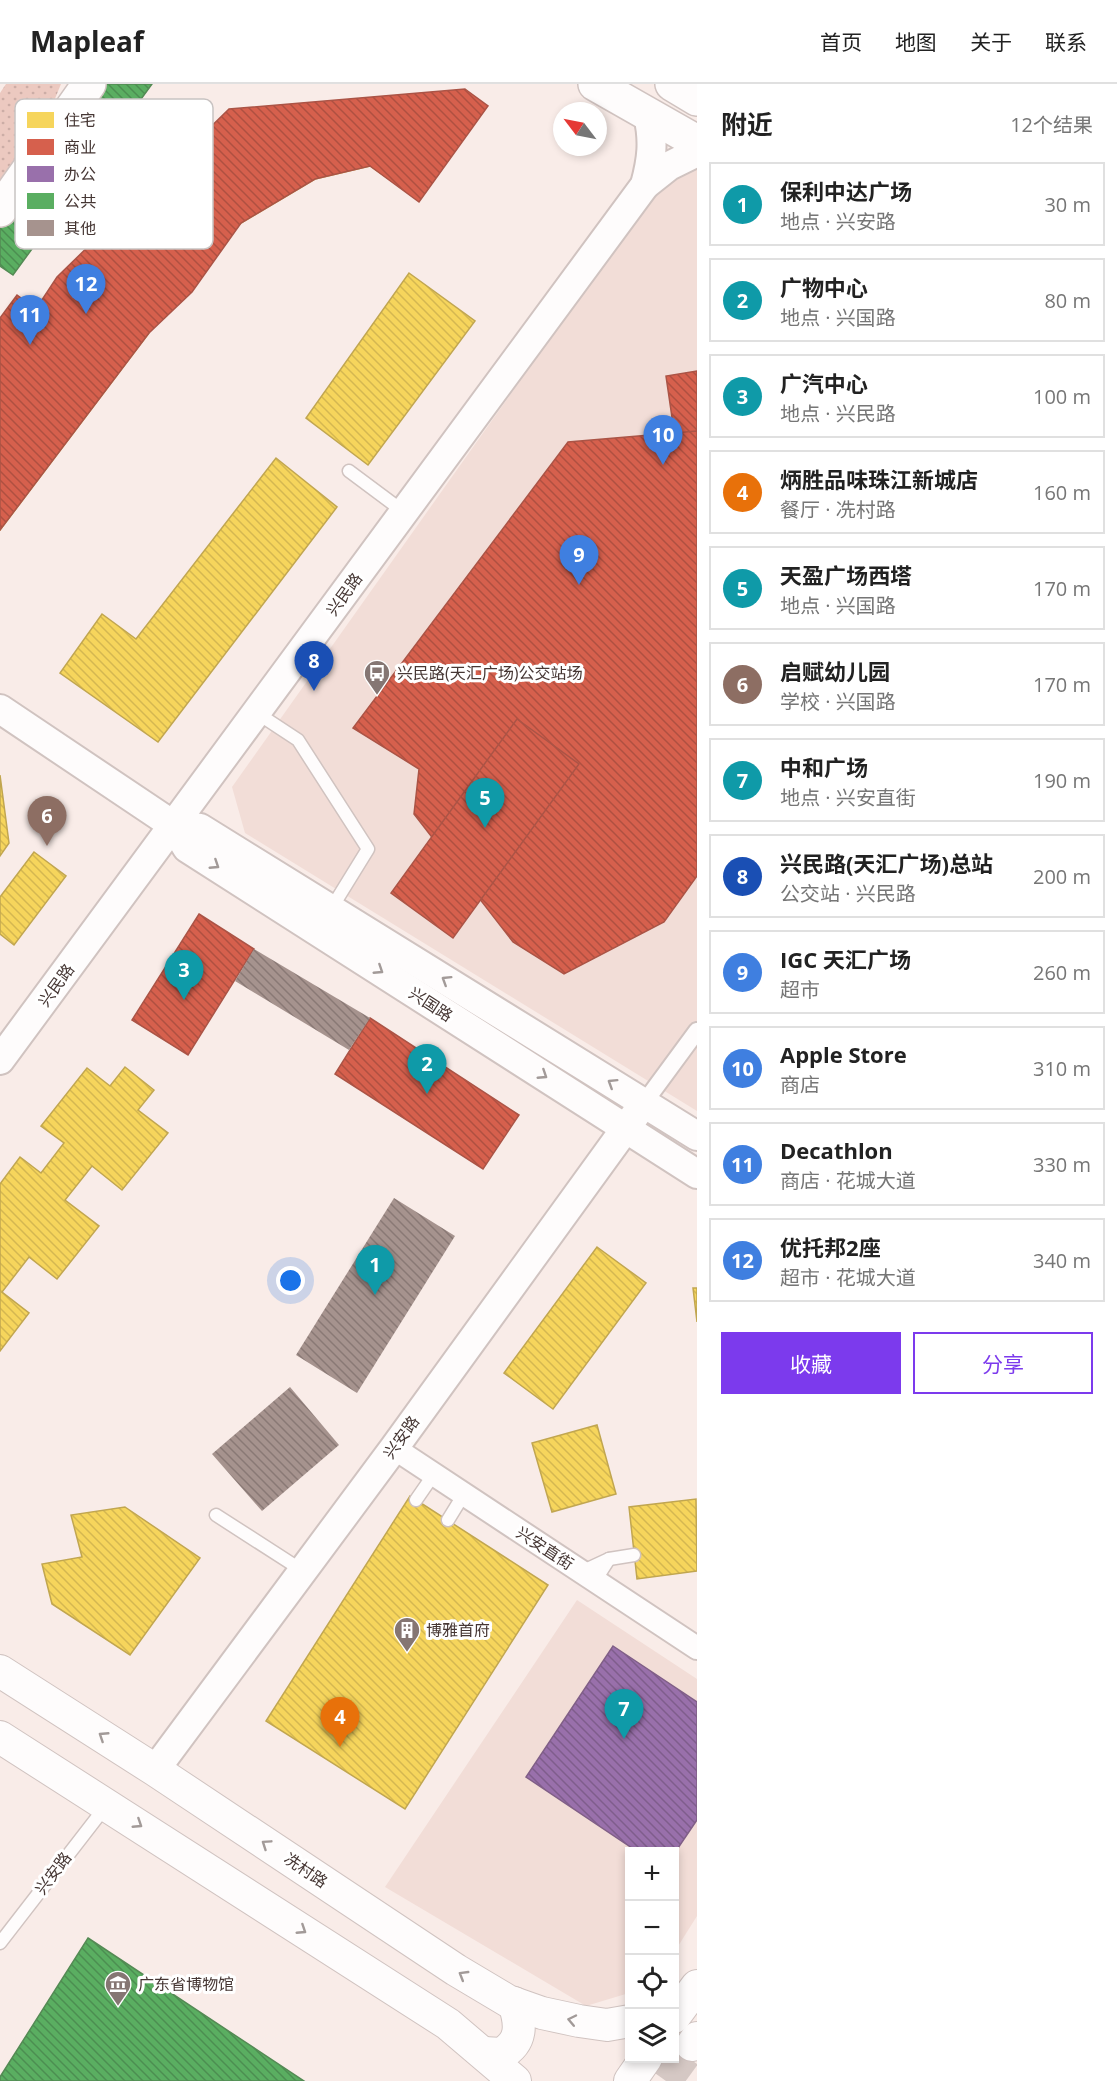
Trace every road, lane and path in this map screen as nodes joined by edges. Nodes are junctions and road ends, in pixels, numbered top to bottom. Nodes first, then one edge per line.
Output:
1 (89, 84) edge
2 (595, 84) edge
3 (672, 84) edge
4 (78, 99) edge
5 (697, 99) edge
6 (648, 115) junction
7 (697, 142) edge
8 (697, 152) edge
9 (645, 185) junction
10 (15, 189) edge
11 (0, 210) edge
12 (349, 471) dead end
13 (404, 512) junction
14 (0, 709) edge
15 (256, 712) junction
16 (173, 825) junction
17 (331, 909) junction
18 (697, 1031) edge
19 (0, 1060) edge
20 (644, 1103) junction
21 (627, 1129) junction
22 (697, 1136) edge
23 (697, 1174) edge
24 (394, 1448) junction
25 (434, 1474) junction
26 (464, 1494) junction
27 (416, 1500) dead end
28 (216, 1515) dead end
29 (448, 1520) dead end
30 (634, 1555) dead end
31 (303, 1571) junction
32 (588, 1576) junction
33 (697, 1648) edge
34 (0, 1671) edge
35 (0, 1737) edge
36 (155, 1770) junction
37 (108, 1804) junction
38 (0, 1943) edge
39 (514, 2003) junction
40 (625, 2022) edge
41 (484, 2053) junction
42 (515, 2081) edge

1 - 4 main road
2 - 6 main road
3 - 5 main road
6 - 7 main road
6 - 9 street, 兴民路
8 - 9 street, 兴民路
9 - 13 street, 兴民路
10 - 11 main road
12 - 13 lane
13 - 15 street, 兴民路
14 - 16 street, 兴国路
15 - 16 street, 兴民路
15 - 17 lane
16 - 17 street, 兴国路
16 - 19 street, 兴民路
16 -> 21 street, 兴国路
20 -> 17 street, 兴国路
18 - 20 street
20 - 21 street, 兴安路
20 - 22 street, 兴国路
21 - 23 street, 兴国路
21 - 24 street, 兴安路
24 - 25 street, 兴安直街
24 - 31 street, 兴安路
25 - 26 street, 兴安直街
25 - 27 lane
26 - 29 lane
26 - 32 street, 兴安直街
28 - 31 lane
30 - 32 lane
31 - 36 street, 兴安路
32 - 33 street, 兴安直街
36 -> 34 main road, 冼村路
35 - 37 main road
39 -> 36 main road, 冼村路
37 - 38 lane, 兴安路
37 -> 41 main road
40 -> 39 main road, 冼村路
39 - 41 main road
41 - 42 main road

